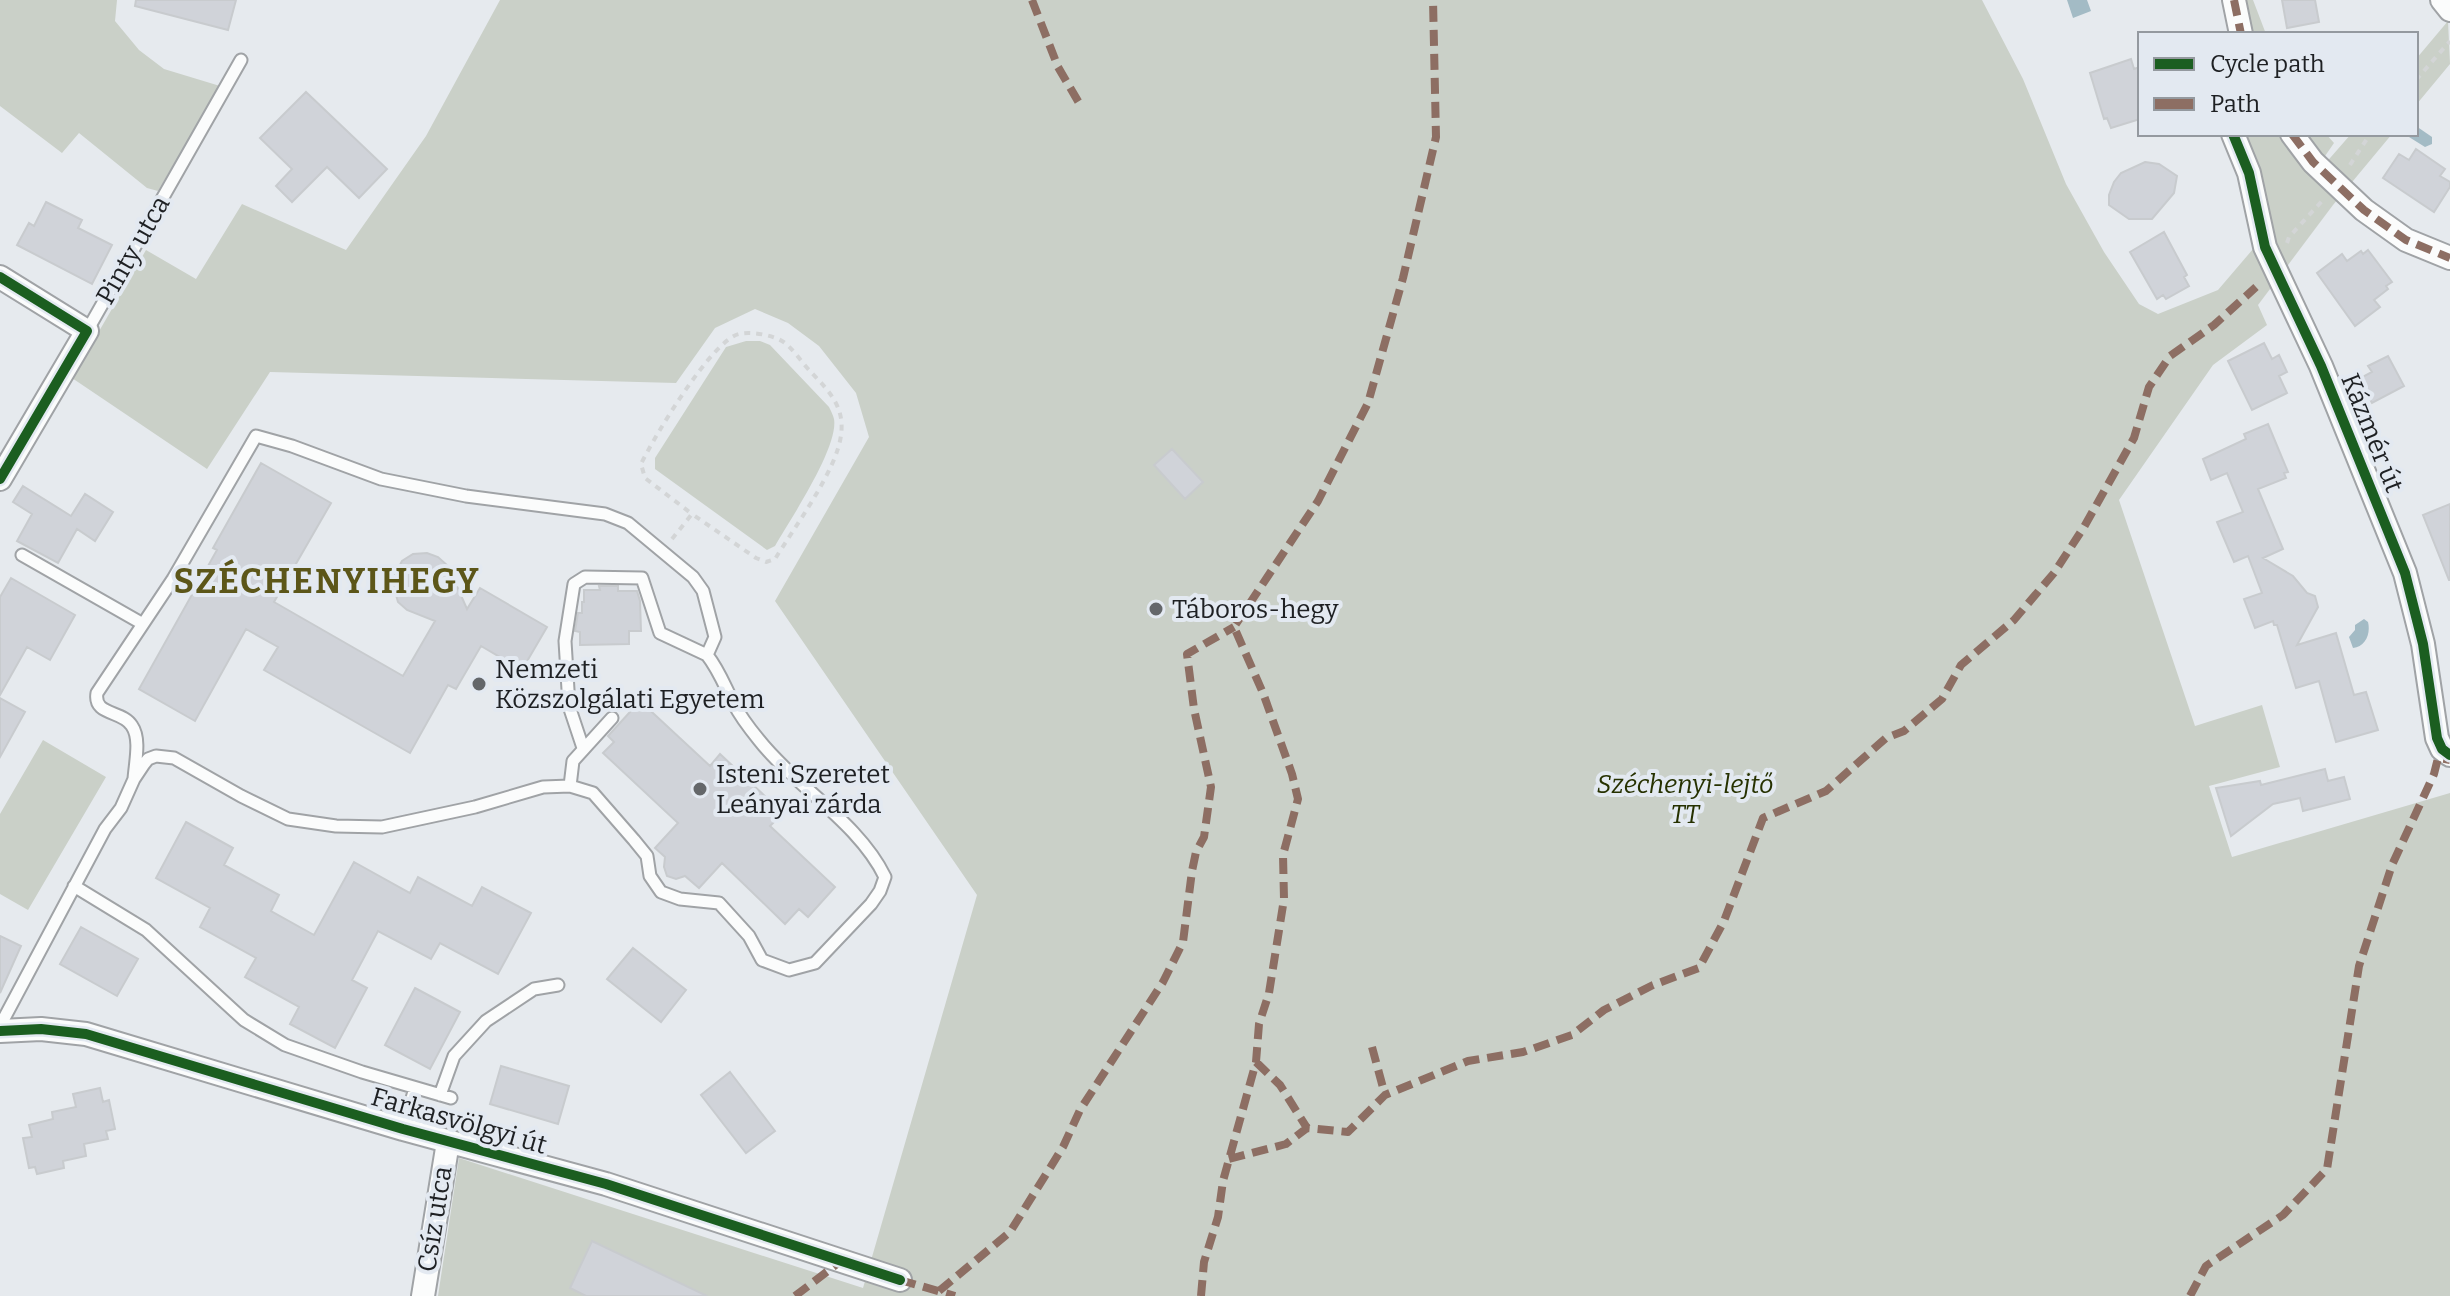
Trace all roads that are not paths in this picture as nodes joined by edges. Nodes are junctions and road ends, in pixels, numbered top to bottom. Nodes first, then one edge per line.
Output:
1 (2234, 0) edge
2 (2442, 0) edge
3 (2450, 10) edge
4 (2241, 32) edge
5 (241, 60) dead end
6 (2234, 136) edge
7 (2294, 136) edge
8 (2450, 258) edge
9 (0, 277) edge
10 (87, 331) junction
11 (0, 479) edge
12 (22, 555) dead end
13 (143, 624) junction
14 (707, 655) junction
15 (612, 718) dead end
16 (583, 748) junction
17 (2450, 755) edge
18 (134, 779) junction
19 (570, 786) junction
20 (74, 886) junction
21 (558, 985) dead end
22 (0, 1028) edge
23 (415, 1088) junction
24 (403, 1129) junction
25 (448, 1142) junction
26 (900, 1280) dead end
27 (423, 1296) edge

1 - 4 street
2 - 3 street
5 - 10 lane, Pinty utca
6 - 17 street, Kázmér út
7 - 8 street
9 - 10 street
10 - 11 street, Pinty utca
12 - 13 lane
13 - 14 lane
13 - 18 lane
14 - 16 lane
14 - 19 lane
15 - 16 lane
16 - 19 lane
18 - 19 lane
18 - 20 lane
20 - 22 lane
20 - 23 lane
21 - 23 lane
22 - 24 street, Farkasvölgyi út
23 - 24 lane
24 - 25 street, Farkasvölgyi út
25 - 26 street, Farkasvölgyi út
25 - 27 street, Csíz utca

